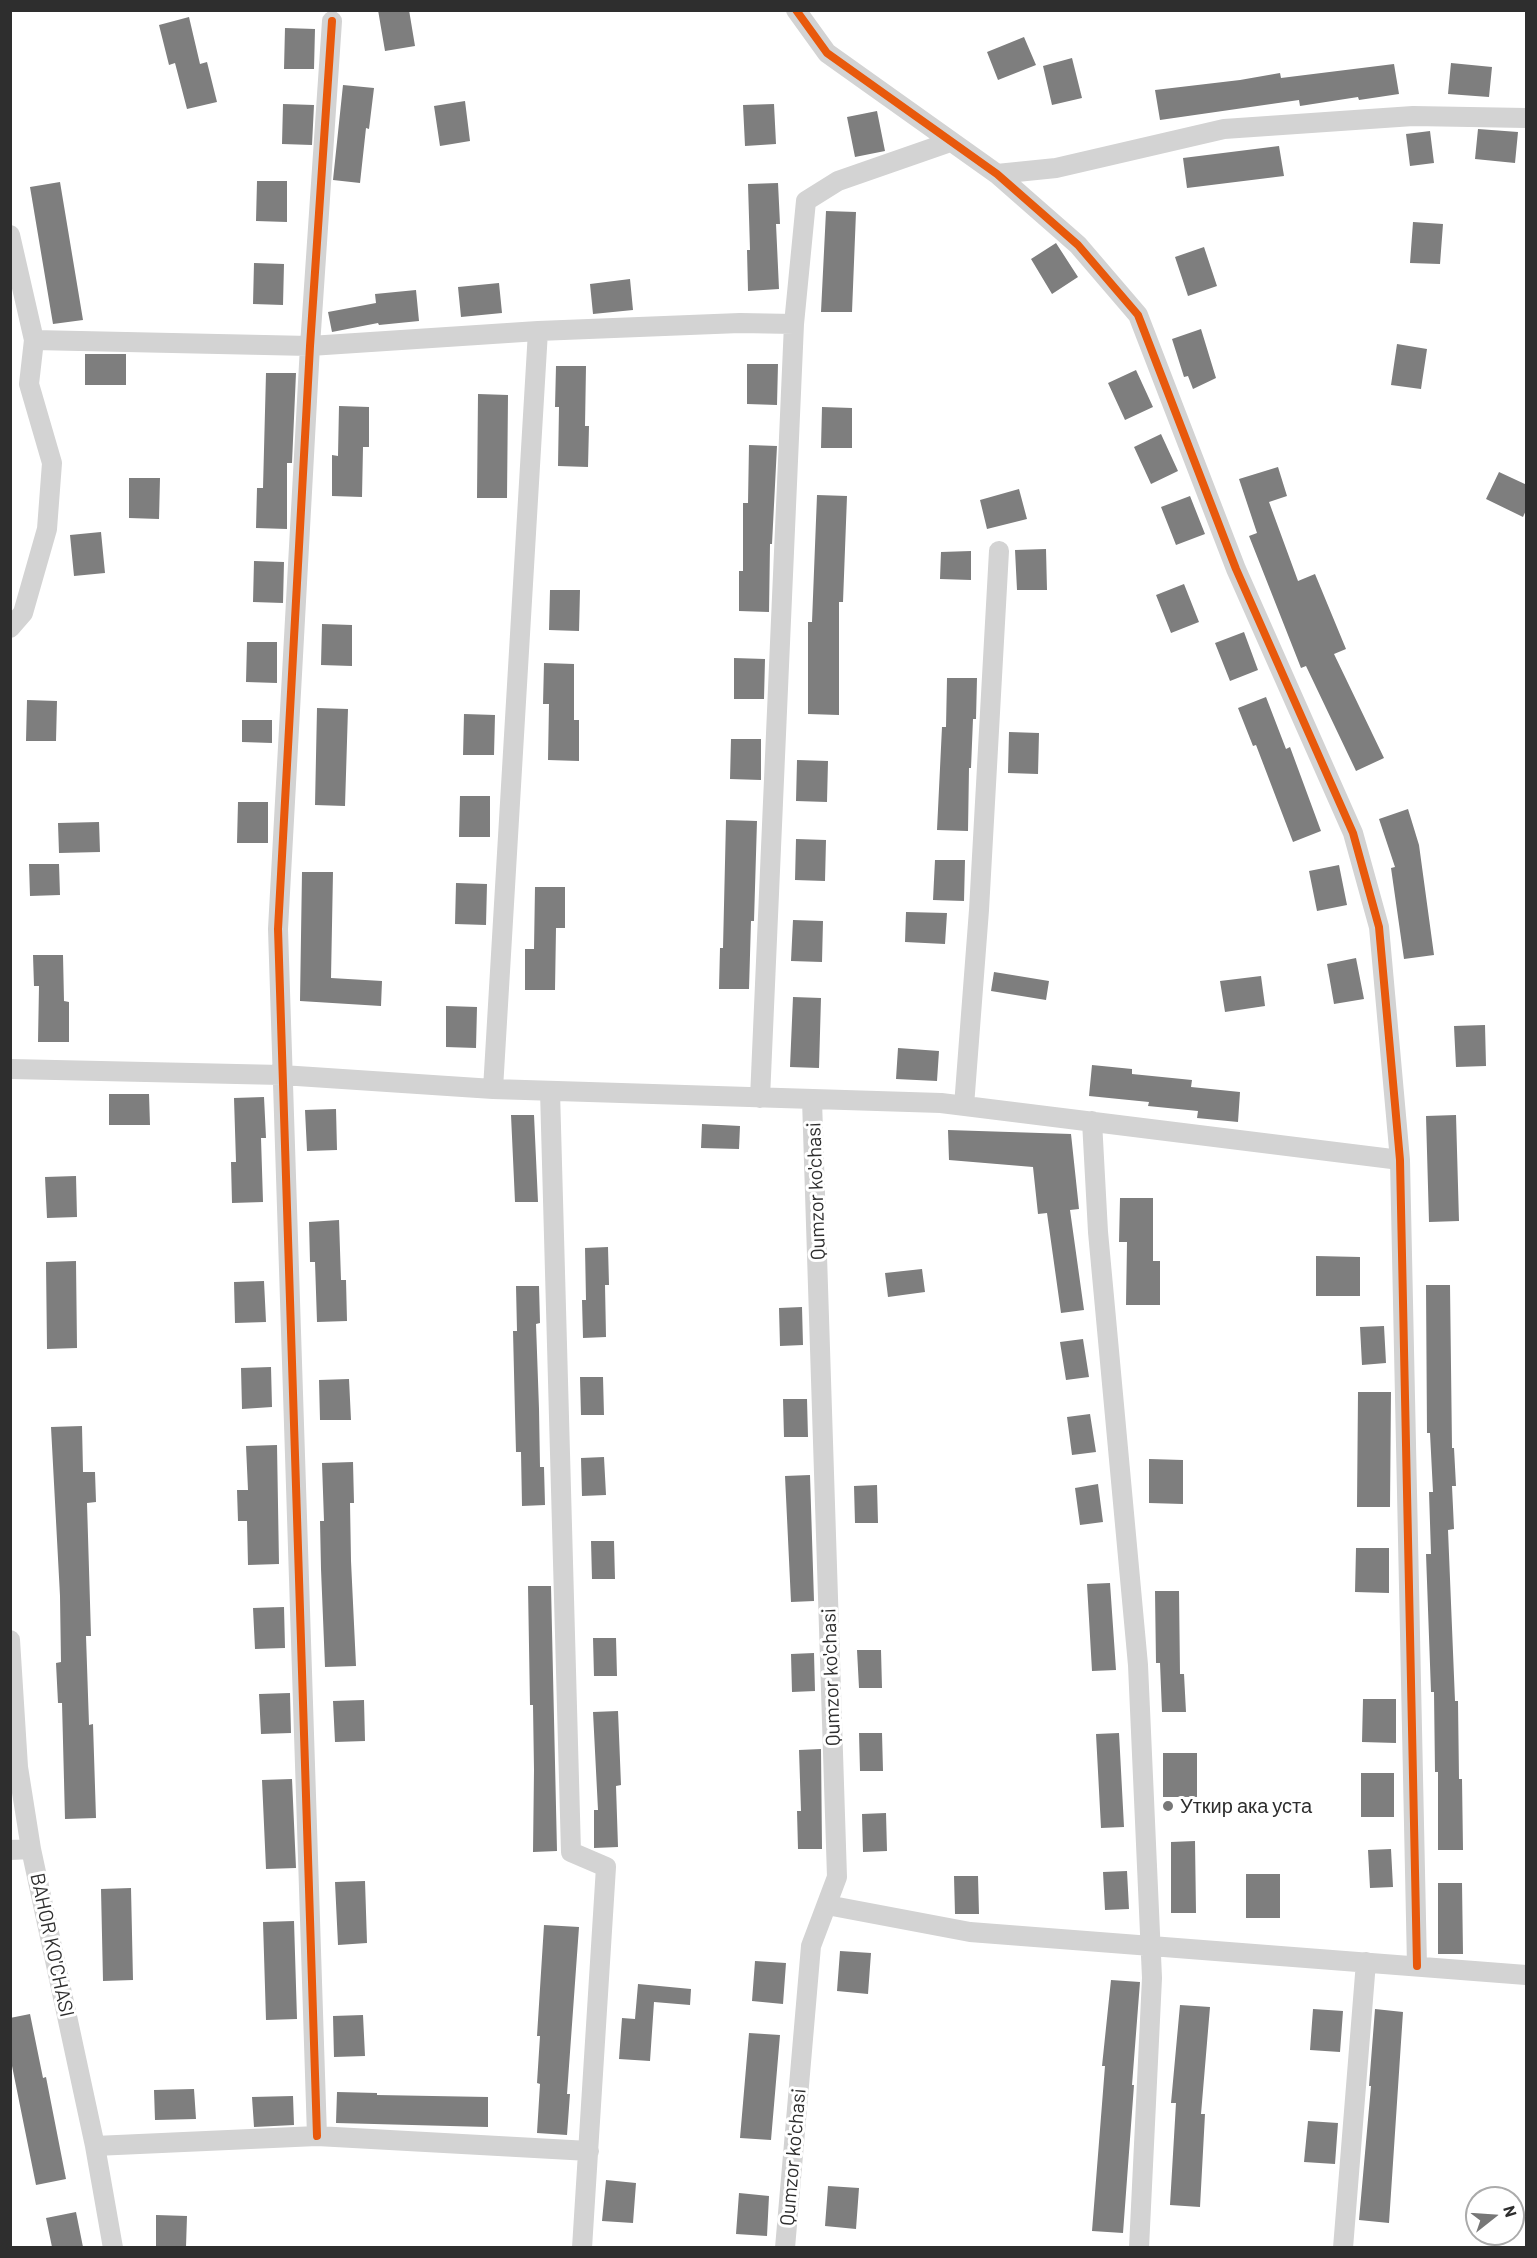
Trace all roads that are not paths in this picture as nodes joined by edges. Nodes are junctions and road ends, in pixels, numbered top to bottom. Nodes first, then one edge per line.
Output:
1 (796, 10) edge
2 (332, 21) dead end
3 (1527, 118) edge
4 (950, 142) junction
5 (997, 174) junction
6 (10, 235) edge
7 (795, 324) junction
8 (538, 331) junction
9 (34, 340) junction
10 (310, 346) junction
11 (999, 552) dead end
12 (10, 628) edge
13 (10, 1069) edge
14 (282, 1075) junction
15 (493, 1089) junction
16 (550, 1091) junction
17 (760, 1098) junction
18 (812, 1100) junction
19 (964, 1106) junction
20 (1092, 1121) junction
21 (1400, 1160) junction
22 (10, 1640) edge
23 (31, 1849) junction
24 (10, 1850) edge
25 (826, 1905) junction
26 (1151, 1945) junction
27 (1365, 1962) junction
28 (1417, 1966) junction
29 (1527, 1975) edge
30 (317, 2136) junction
31 (95, 2146) junction
32 (589, 2151) junction
33 (113, 2247) edge
34 (582, 2247) edge
35 (785, 2247) edge
36 (1139, 2247) edge
37 (1343, 2247) edge

1 - 4 street
2 - 10 street
3 - 5 street
4 - 5 street
4 - 7 street
5 - 21 street
6 - 9 street
7 - 8 street
7 - 17 street
8 - 10 street
8 - 15 street
9 - 10 street
9 - 12 street
10 - 14 street
11 - 19 street
13 - 14 street
14 - 15 street
14 - 30 street
15 - 16 street
16 - 17 street
16 - 32 street
17 - 18 street
18 - 19 street
18 - 25 street, Qumzor ko'chasi
19 - 20 street
20 - 21 street
20 - 26 street
21 - 28 street
22 - 23 street, BAHOR KO'CHASI
23 - 24 street
23 - 31 street, BAHOR KO'CHASI
25 - 26 street
25 - 35 street, Qumzor ko'chasi
26 - 27 street
26 - 36 street
27 - 28 street
27 - 37 street
28 - 29 street
30 - 31 street
30 - 32 street
31 - 33 street, BAHOR KO'CHASI
32 - 34 street

